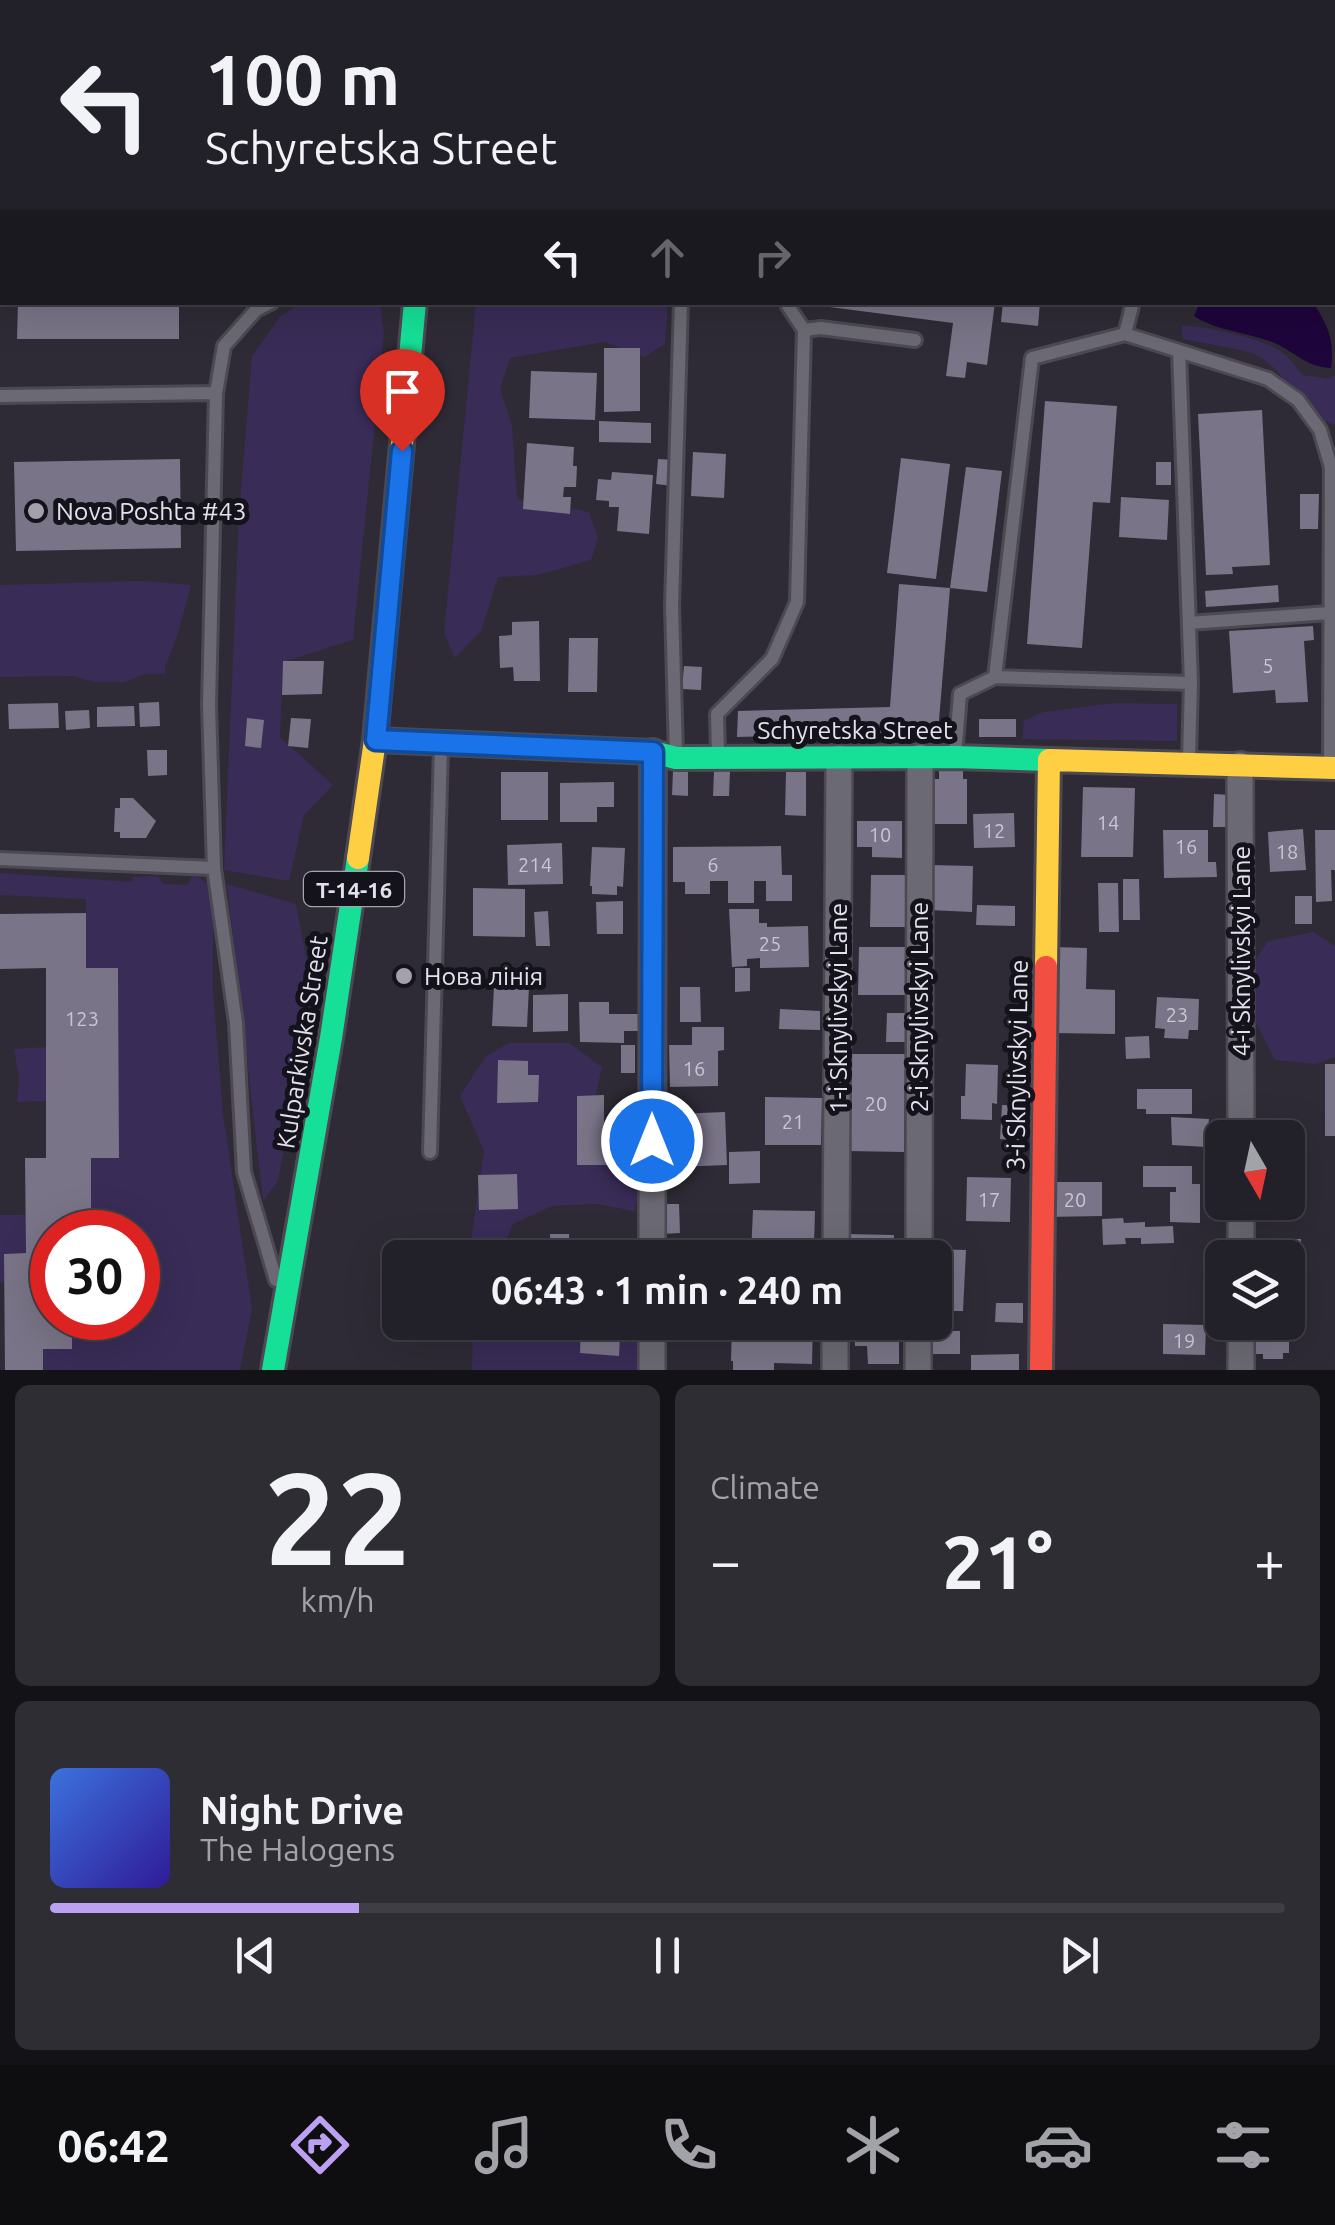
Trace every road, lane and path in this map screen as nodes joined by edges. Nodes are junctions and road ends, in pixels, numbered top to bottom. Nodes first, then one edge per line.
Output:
1 (266, 305) edge
2 (415, 305) edge
3 (681, 305) edge
4 (788, 305) edge
5 (1132, 305) edge
6 (804, 330) junction
7 (1125, 334) junction
8 (914, 340) dead end
9 (1180, 352) junction
10 (216, 393) junction
11 (0, 396) edge
12 (1329, 613) junction
13 (1189, 622) junction
14 (995, 677) junction
15 (1191, 683) junction
16 (376, 740) junction
17 (441, 744) junction
18 (664, 755) junction
19 (718, 758) junction
20 (839, 758) junction
21 (920, 758) junction
22 (955, 758) junction
23 (1049, 760) junction
24 (1189, 763) junction
25 (1240, 765) junction
26 (1332, 768) edge
27 (0, 859) edge
28 (214, 868) junction
29 (1241, 1120) edge
30 (430, 1152) dead end
31 (652, 1240) edge
32 (836, 1240) edge
33 (918, 1240) edge
34 (286, 1311) junction
35 (652, 1340) edge
36 (835, 1340) edge
37 (918, 1340) edge
38 (1241, 1340) edge
39 (273, 1370) edge
40 (652, 1370) edge
41 (835, 1370) edge
42 (918, 1370) edge
43 (1041, 1370) edge
44 (1241, 1370) edge

1 - 10 lane
2 - 16 street, Kulparkivska Street / Т-14-16
3 - 18 lane
4 - 6 lane
5 - 7 lane
6 - 8 lane
6 - 19 lane
7 - 9 lane
7 - 14 lane
9 - 12 lane
9 - 13 lane
10 - 11 lane
10 - 28 lane
12 - 13 lane
12 - 26 lane
13 - 15 lane
14 - 15 lane
14 - 22 lane
15 - 24 lane
16 - 17 street, Schyretska Street
16 - 34 street, Kulparkivska Street / Т-14-16
17 - 18 street, Schyretska Street
17 - 30 lane
18 - 19 street, Schyretska Street
18 - 31 street
19 - 20 street, Schyretska Street
20 - 21 street, Schyretska Street
20 - 32 street, 1-i Sknylivskyi Lane
21 - 22 street, Schyretska Street
21 - 33 street, 2-i Sknylivskyi Lane
22 - 23 street, Schyretska Street
23 - 24 street, Schyretska Street
23 - 43 street, 3-i Sknylivskyi Lane
24 - 25 street, Schyretska Street
25 - 26 street, Schyretska Street
25 - 29 street, 4-i Sknylivskyi Lane
27 - 28 lane
28 - 34 lane
34 - 39 street, Kulparkivska Street / Т-14-16
35 - 40 street
36 - 41 street
37 - 42 street
38 - 44 street

